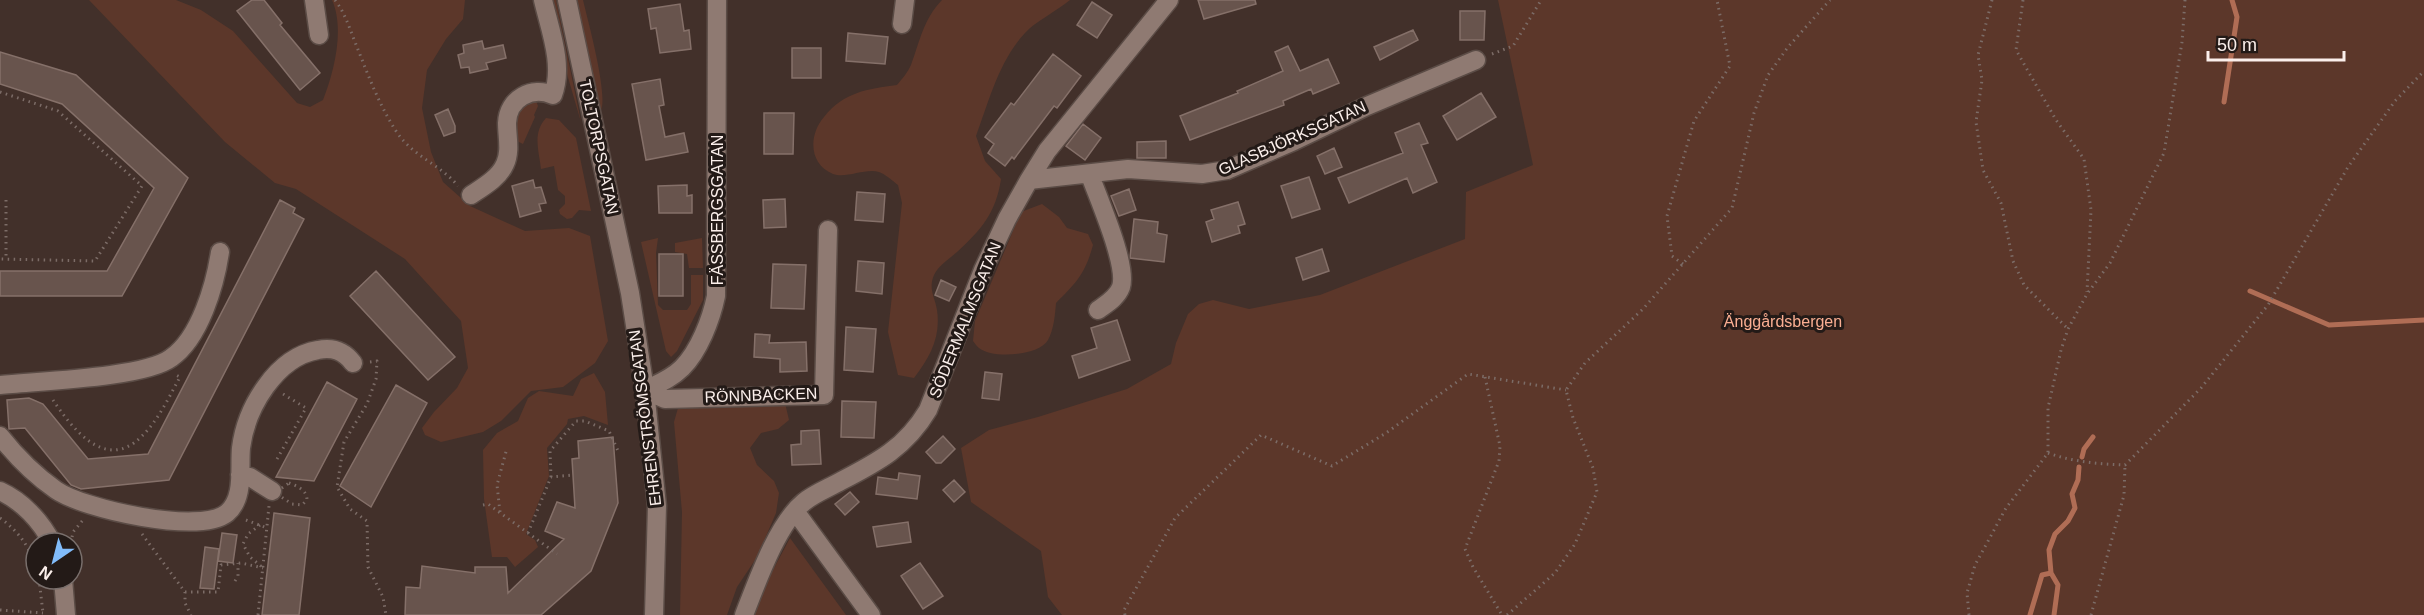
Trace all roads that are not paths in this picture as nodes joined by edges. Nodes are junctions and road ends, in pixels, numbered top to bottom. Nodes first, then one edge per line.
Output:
1 (314, 0) edge
2 (543, 0) edge
3 (567, 0) edge
4 (717, 0) edge
5 (905, 0) edge
6 (1169, 0) edge
7 (902, 24) dead end
8 (319, 35) dead end
9 (1476, 60) road end
10 (1090, 175) junction
11 (1029, 180) junction
12 (471, 195) road end
13 (828, 230) dead end
14 (220, 252) dead end
15 (630, 293) joint
16 (1098, 310) dead end
17 (353, 363) road end
18 (0, 385) edge
19 (645, 390) junction
20 (0, 436) edge
21 (240, 475) junction
22 (0, 491) edge
23 (272, 491) road end
24 (795, 511) junction
25 (45, 531) edge
26 (64, 591) edge
27 (66, 615) edge
28 (654, 615) edge
29 (744, 615) edge
30 (871, 615) edge

1 - 8 street
2 - 12 street, TOLTORPSGATAN
3 - 15 street, TOLTORPSGATAN
4 - 19 street, FÄSSBERGSGATAN
5 - 7 street
6 - 11 street, SÖDERMALMSGATAN
9 - 10 street, GLASBJÖRKSGATAN
10 - 11 street, GLASBJÖRKSGATAN
10 - 16 street
11 - 24 street, SÖDERMALMSGATAN
13 - 19 street, RÖNNBACKEN
14 - 18 street
15 - 19 street, EHRENSTRÖMSGATAN
17 - 21 street
19 - 28 street, EHRENSTRÖMSGATAN
20 - 21 street
21 - 23 street
22 - 25 street
24 - 29 street, SÖDERMALMSGATAN
24 - 30 street
26 - 27 street

